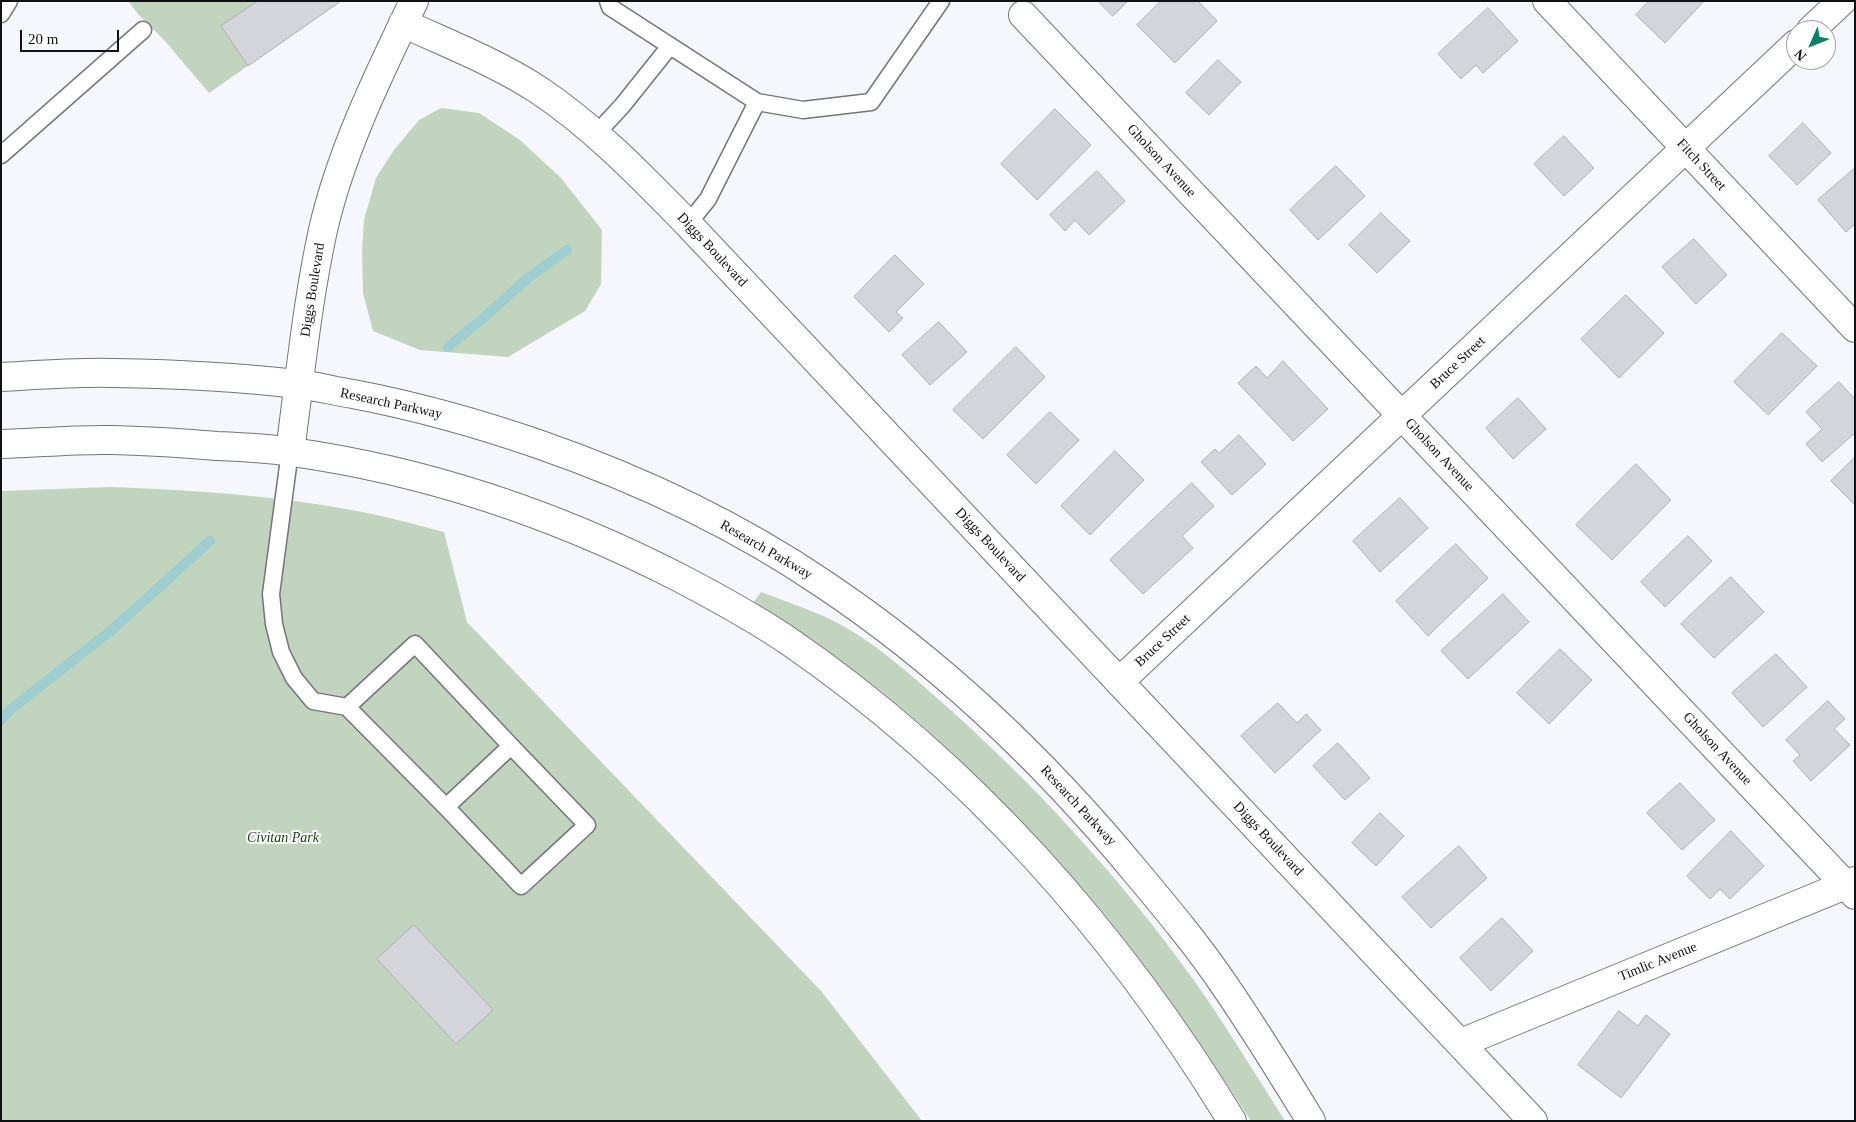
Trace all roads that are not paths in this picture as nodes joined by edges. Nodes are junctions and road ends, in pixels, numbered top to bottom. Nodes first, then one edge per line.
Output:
1 (9, 1) edge
2 (608, 1) edge
3 (941, 1) edge
4 (1547, 1) edge
5 (1842, 1) edge
6 (408, 12) edge
7 (1, 14) edge
8 (1024, 15) dead end
9 (1822, 20) edge
10 (143, 30) dead end
11 (670, 46) junction
12 (1786, 53) edge
13 (757, 102) junction
14 (595, 134) junction
15 (1686, 148) junction
16 (2, 153) edge
17 (688, 224) junction
18 (1855, 328) edge
19 (1, 377) edge
20 (299, 384) junction
21 (1402, 416) junction
22 (1, 444) edge
23 (290, 452) junction
24 (1119, 682) junction
25 (347, 707) junction
26 (511, 746) junction
27 (446, 807) junction
28 (1852, 887) edge
29 (1461, 1044) junction
30 (1232, 1121) edge
31 (1311, 1121) edge
32 (1533, 1121) edge

1 - 7 lane
2 - 11 lane
3 - 13 lane
4 - 15 street, Fitch Street
5 - 9 street
6 - 14 street, Diggs Boulevard
6 - 20 street, Diggs Boulevard
8 - 21 street, Gholson Avenue
10 - 16 lane
11 - 13 lane
11 - 14 lane
12 - 15 street, Bruce Street
13 - 17 lane
14 - 17 street, Diggs Boulevard
15 - 18 street, Fitch Street
15 - 21 street, Bruce Street
17 - 24 street, Diggs Boulevard
19 - 20 street, Research Parkway
20 - 23 street, Diggs Boulevard
20 - 31 street, Research Parkway
21 - 24 street, Bruce Street
21 - 28 street, Gholson Avenue
22 - 23 street
23 - 25 lane
23 - 30 street
24 - 29 street, Diggs Boulevard
25 - 26 lane
25 - 27 lane
26 - 27 lane
26 - 27 lane
28 - 29 street, Timlic Avenue
29 - 32 street, Diggs Boulevard

